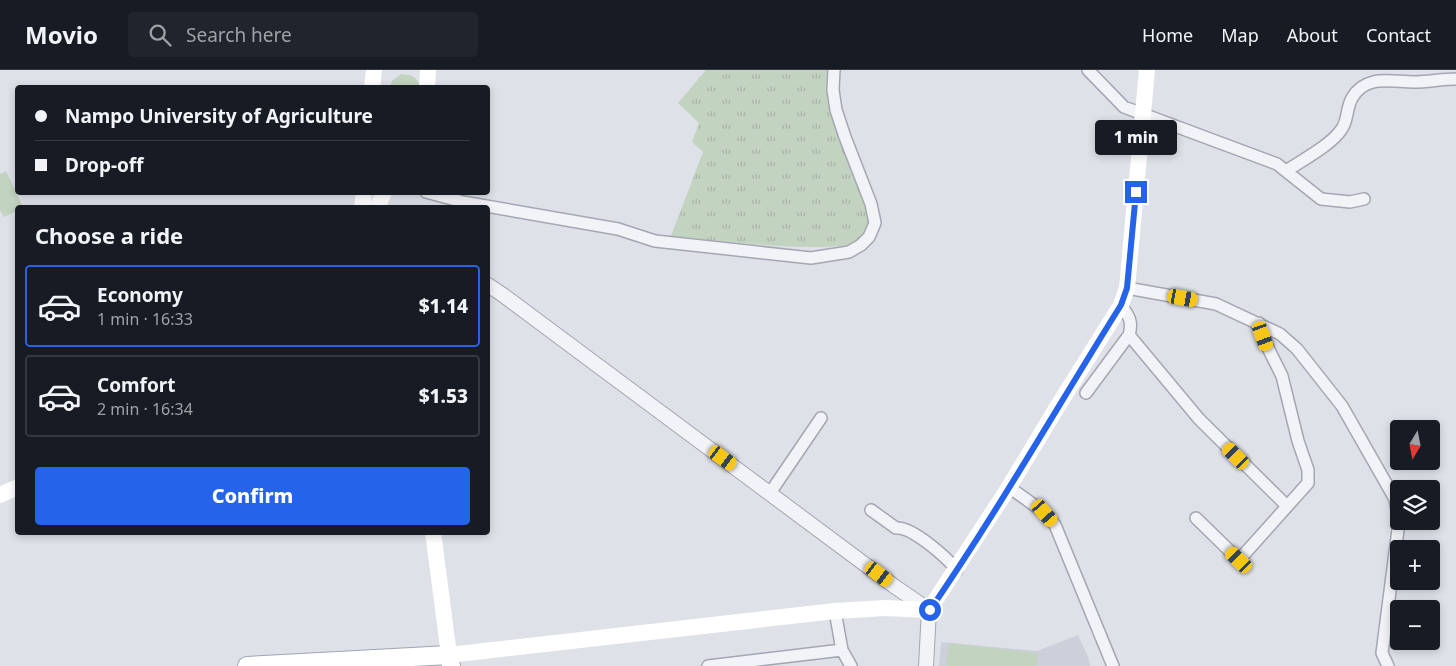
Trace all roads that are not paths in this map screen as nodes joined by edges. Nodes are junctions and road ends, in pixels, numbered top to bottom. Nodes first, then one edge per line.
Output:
1 (374, 70) edge
2 (428, 70) edge
3 (834, 70) edge
4 (1088, 70) edge
5 (1147, 70) edge
6 (1456, 79) edge
7 (372, 85) edge
8 (427, 85) edge
9 (1143, 115) junction
10 (1286, 171) junction
11 (437, 195) edge
12 (1364, 199) dead end
13 (480, 205) edge
14 (490, 207) edge
15 (490, 286) edge
16 (1127, 288) junction
17 (1121, 305) junction
18 (1259, 323) junction
19 (1129, 335) junction
20 (1086, 393) dead end
21 (821, 418) dead end
22 (1010, 487) junction
23 (15, 488) edge
24 (770, 493) junction
25 (0, 495) edge
26 (1287, 506) junction
27 (871, 510) dead end
28 (1196, 518) dead end
29 (434, 535) edge
30 (957, 570) junction
31 (835, 610) junction
32 (930, 610) junction
33 (842, 650) junction
34 (450, 661) edge
35 (318, 664) edge
36 (247, 666) edge
37 (708, 666) edge
38 (851, 666) edge
39 (926, 666) edge
40 (1113, 666) edge
41 (1388, 666) edge

1 - 7 main road
2 - 8 main road
3 - 14 street
4 - 9 street
5 - 9 main road
6 - 10 street
9 - 10 street
9 - 16 main road
10 - 12 street
11 - 13 street
15 - 24 street
16 - 17 main road
16 - 18 street
17 - 19 street
17 - 22 main road
18 - 26 street
18 - 41 street
19 - 20 street
19 - 26 street
21 - 24 street
22 - 30 main road
22 - 40 street
23 - 25 main road
24 - 32 street
26 - 28 street
27 - 30 street
29 - 34 main road
30 - 32 main road
31 - 32 main road
31 - 33 street
31 - 34 main road
32 - 39 street
33 - 37 street
33 - 38 street
34 - 35 main road
35 - 36 main road

